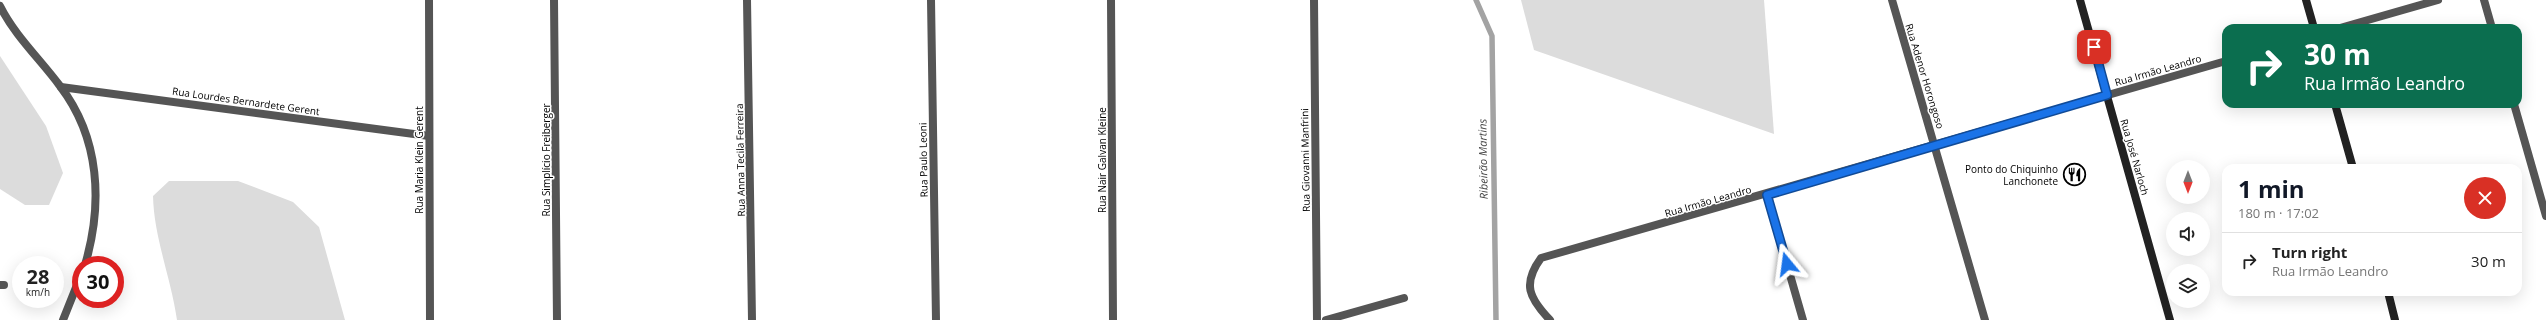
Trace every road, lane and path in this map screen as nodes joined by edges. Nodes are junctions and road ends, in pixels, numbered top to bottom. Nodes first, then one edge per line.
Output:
1 (429, 0) edge
2 (554, 0) edge
3 (747, 0) edge
4 (932, 0) edge
5 (1111, 0) edge
6 (1314, 0) edge
7 (1892, 0) edge
8 (2080, 0) edge
9 (2306, 0) edge
10 (2438, 0) edge
11 (2484, 0) edge
12 (0, 6) edge
13 (2313, 24) edge
14 (2354, 24) edge
15 (2491, 24) edge
16 (2222, 62) edge
17 (61, 87) junction
18 (2107, 95) junction
19 (2336, 108) edge
20 (2515, 108) edge
21 (429, 136) junction
22 (1936, 146) junction
23 (2352, 164) edge
24 (1767, 195) junction
25 (2546, 216) edge
26 (87, 256) edge
27 (2389, 296) edge
28 (72, 298) edge
29 (1404, 298) dead end
30 (63, 320) edge
31 (430, 320) edge
32 (557, 320) edge
33 (752, 320) edge
34 (936, 320) edge
35 (1113, 320) edge
36 (1316, 320) edge
37 (1326, 320) edge
38 (1550, 320) edge
39 (1803, 320) edge
40 (1985, 320) edge
41 (2170, 320) edge
42 (2396, 320) edge

1 - 21 street, Rua Maria Klein Gerent
2 - 32 street, Rua Simplício Freiberger
3 - 33 street, Rua Anna Tecila Ferreira
4 - 34 street, Rua Paulo Leoni
5 - 35 street, Rua Nair Galvan Kleine
6 - 36 street, Rua Giovanni Manfrini
7 - 22 street, Rua Adenor Horongoso
8 - 18 main road, Rua José Narloch
9 - 13 main road
10 - 14 street
11 - 15 street
12 - 17 street
16 - 18 street, Rua Irmão Leandro
17 - 21 street, Rua Lourdes Bernardete Gerent
17 - 26 street
18 - 22 street, Rua Irmão Leandro
18 - 41 main road, Rua José Narloch
19 - 23 main road
20 - 25 street
21 - 31 street, Rua Maria Klein Gerent
22 - 24 street, Rua Irmão Leandro
22 - 40 street, Rua Adenor Horongoso
24 - 38 street, Rua Irmão Leandro
24 - 39 street
27 - 42 main road
28 - 30 street
29 - 37 street

